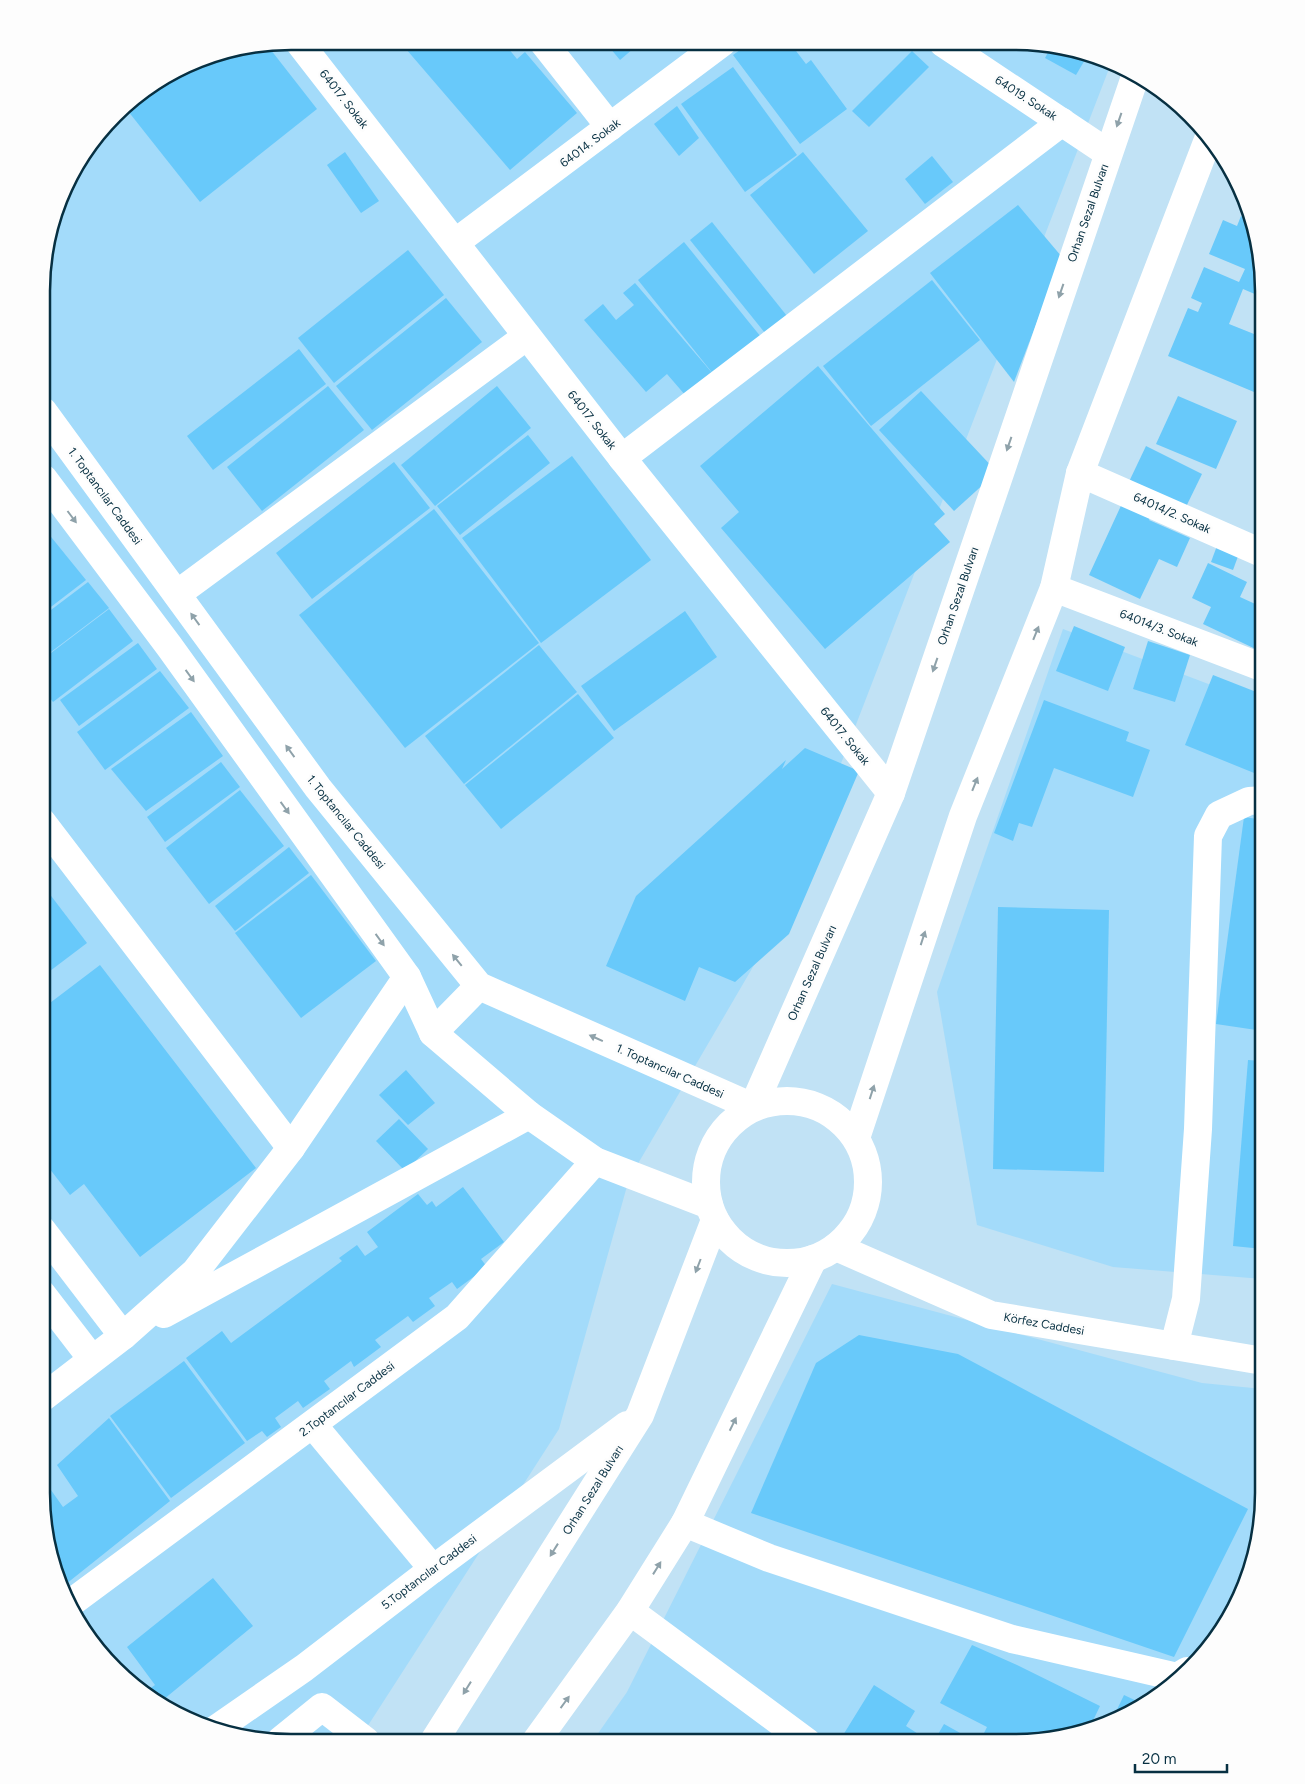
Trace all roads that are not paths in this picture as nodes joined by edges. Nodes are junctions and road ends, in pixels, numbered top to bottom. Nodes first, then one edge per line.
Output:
1 (305, 50) edge
2 (550, 50) edge
3 (712, 50) edge
4 (954, 50) edge
5 (1133, 81) edge
6 (1062, 122) junction
7 (610, 127) junction
8 (1206, 145) edge
9 (1108, 153) junction
10 (456, 242) junction
11 (527, 336) junction
12 (50, 421) edge
13 (622, 458) junction
14 (1080, 473) junction
15 (50, 487) edge
16 (1255, 550) edge
17 (1054, 588) junction
18 (177, 594) junction
19 (1255, 665) edge
20 (891, 793) junction
21 (1255, 801) edge
22 (50, 832) edge
23 (407, 977) junction
24 (479, 986) junction
25 (433, 1033) junction
26 (753, 1108) junction
27 (529, 1115) junction
28 (856, 1138) junction
29 (291, 1148) junction
30 (595, 1161) junction
31 (712, 1213) junction
32 (50, 1240) edge
33 (824, 1253) junction
34 (50, 1304) edge
35 (123, 1336) junction
36 (1174, 1346) junction
37 (92, 1359) junction
38 (1255, 1361) edge
39 (50, 1392) edge
40 (640, 1415) junction
41 (313, 1425) junction
42 (685, 1523) junction
43 (433, 1568) junction
44 (75, 1600) edge
45 (630, 1611) junction
46 (304, 1668) junction
47 (1171, 1676) edge
48 (322, 1707) junction
49 (223, 1724) edge
50 (289, 1734) edge
51 (357, 1734) edge
52 (438, 1734) edge
53 (541, 1734) edge
54 (796, 1734) edge

1 - 10 street, 64017. Sokak
2 - 7 street
3 - 7 street, 64014. Sokak
4 - 6 street, 64019. Sokak
5 -> 9 street, Orhan Sezal Bulvarı
6 - 9 street, 64019. Sokak
6 - 13 street
7 - 10 street, 64014. Sokak
8 - 14 street
9 -> 20 street, Orhan Sezal Bulvarı
10 - 11 street, 64017. Sokak
11 - 13 street, 64017. Sokak
11 - 18 street
12 - 18 street, 1. Toptancılar Caddesi
13 - 20 street, 64017. Sokak
14 - 16 street, 64014/2. Sokak
14 - 17 street
15 -> 23 street
17 - 19 street, 64014/3. Sokak
28 -> 17 street
24 -> 18 street, 1. Toptancılar Caddesi
20 - 26 street, Orhan Sezal Bulvarı
21 - 36 street
22 - 29 street
23 - 25 street
23 - 29 street
24 - 25 street
26 -> 24 street, 1. Toptancılar Caddesi
25 - 27 street
26 - 28 street, Orhan Sezal Bulvarı
26 - 31 street, Orhan Sezal Bulvarı
27 - 30 street
27 - 35 street
28 - 33 street, Orhan Sezal Bulvarı
29 - 35 street
30 - 31 street
30 - 41 street, 2.Toptancılar Caddesi
31 - 33 street, Orhan Sezal Bulvarı
31 -> 40 street, Orhan Sezal Bulvarı
32 - 35 street
33 - 36 street, Körfez Caddesi
42 -> 33 street, Orhan Sezal Bulvarı
34 - 37 street
35 - 37 street
36 - 38 street, Körfez Caddesi
37 - 39 street
40 - 43 street, 5.Toptancılar Caddesi
40 -> 52 street, Orhan Sezal Bulvarı
41 - 43 street
41 - 44 street, 2.Toptancılar Caddesi
45 -> 42 street, Orhan Sezal Bulvarı
42 - 47 street
43 - 46 street, 5.Toptancılar Caddesi
53 -> 45 street, Orhan Sezal Bulvarı
45 - 54 street
46 - 48 street
46 - 49 street, 5.Toptancılar Caddesi
48 - 50 street
48 - 51 street

